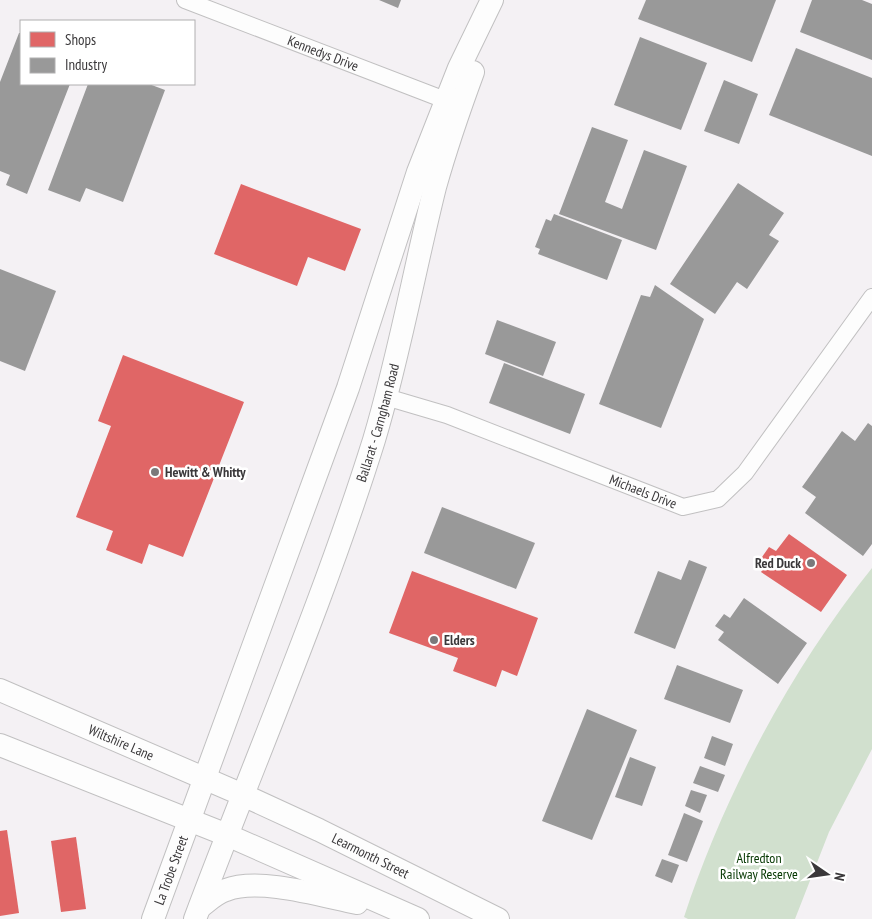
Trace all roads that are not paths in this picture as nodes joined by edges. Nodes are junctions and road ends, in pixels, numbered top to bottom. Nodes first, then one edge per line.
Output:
1 (185, 0) edge
2 (492, 0) edge
3 (498, 0) edge
4 (453, 103) junction
5 (872, 297) edge
6 (348, 388) junction
7 (386, 397) junction
8 (0, 690) edge
9 (0, 745) edge
10 (205, 780) junction
11 (243, 795) junction
12 (190, 821) junction
13 (227, 835) junction
14 (398, 910) junction
15 (198, 913) edge
16 (153, 919) edge
17 (418, 919) edge
18 (498, 919) edge

1 - 4 street, Kennedys Drive
2 - 4 main road, Ballarat - Carngham Road
3 - 4 main road, Ballarat - Carngham Road
4 - 6 main road, Ballarat - Carngham Road
4 - 7 main road, Ballarat - Carngham Road
5 - 7 street, Michaels Drive
6 - 7 main road
6 - 10 main road, Ballarat - Carngham Road
7 - 11 main road, Ballarat - Carngham Road
8 - 10 main road, Wiltshire Lane
9 - 12 main road
10 - 11 main road, Wiltshire Lane
10 - 12 main road, Ballarat - Carngham Road
11 - 13 main road, Ballarat - Carngham Road
11 - 18 main road, Learmonth Street
12 - 13 main road
12 - 16 main road, La Trobe Street
13 - 14 main road
13 - 15 main road
14 - 15 main road
14 - 17 main road

